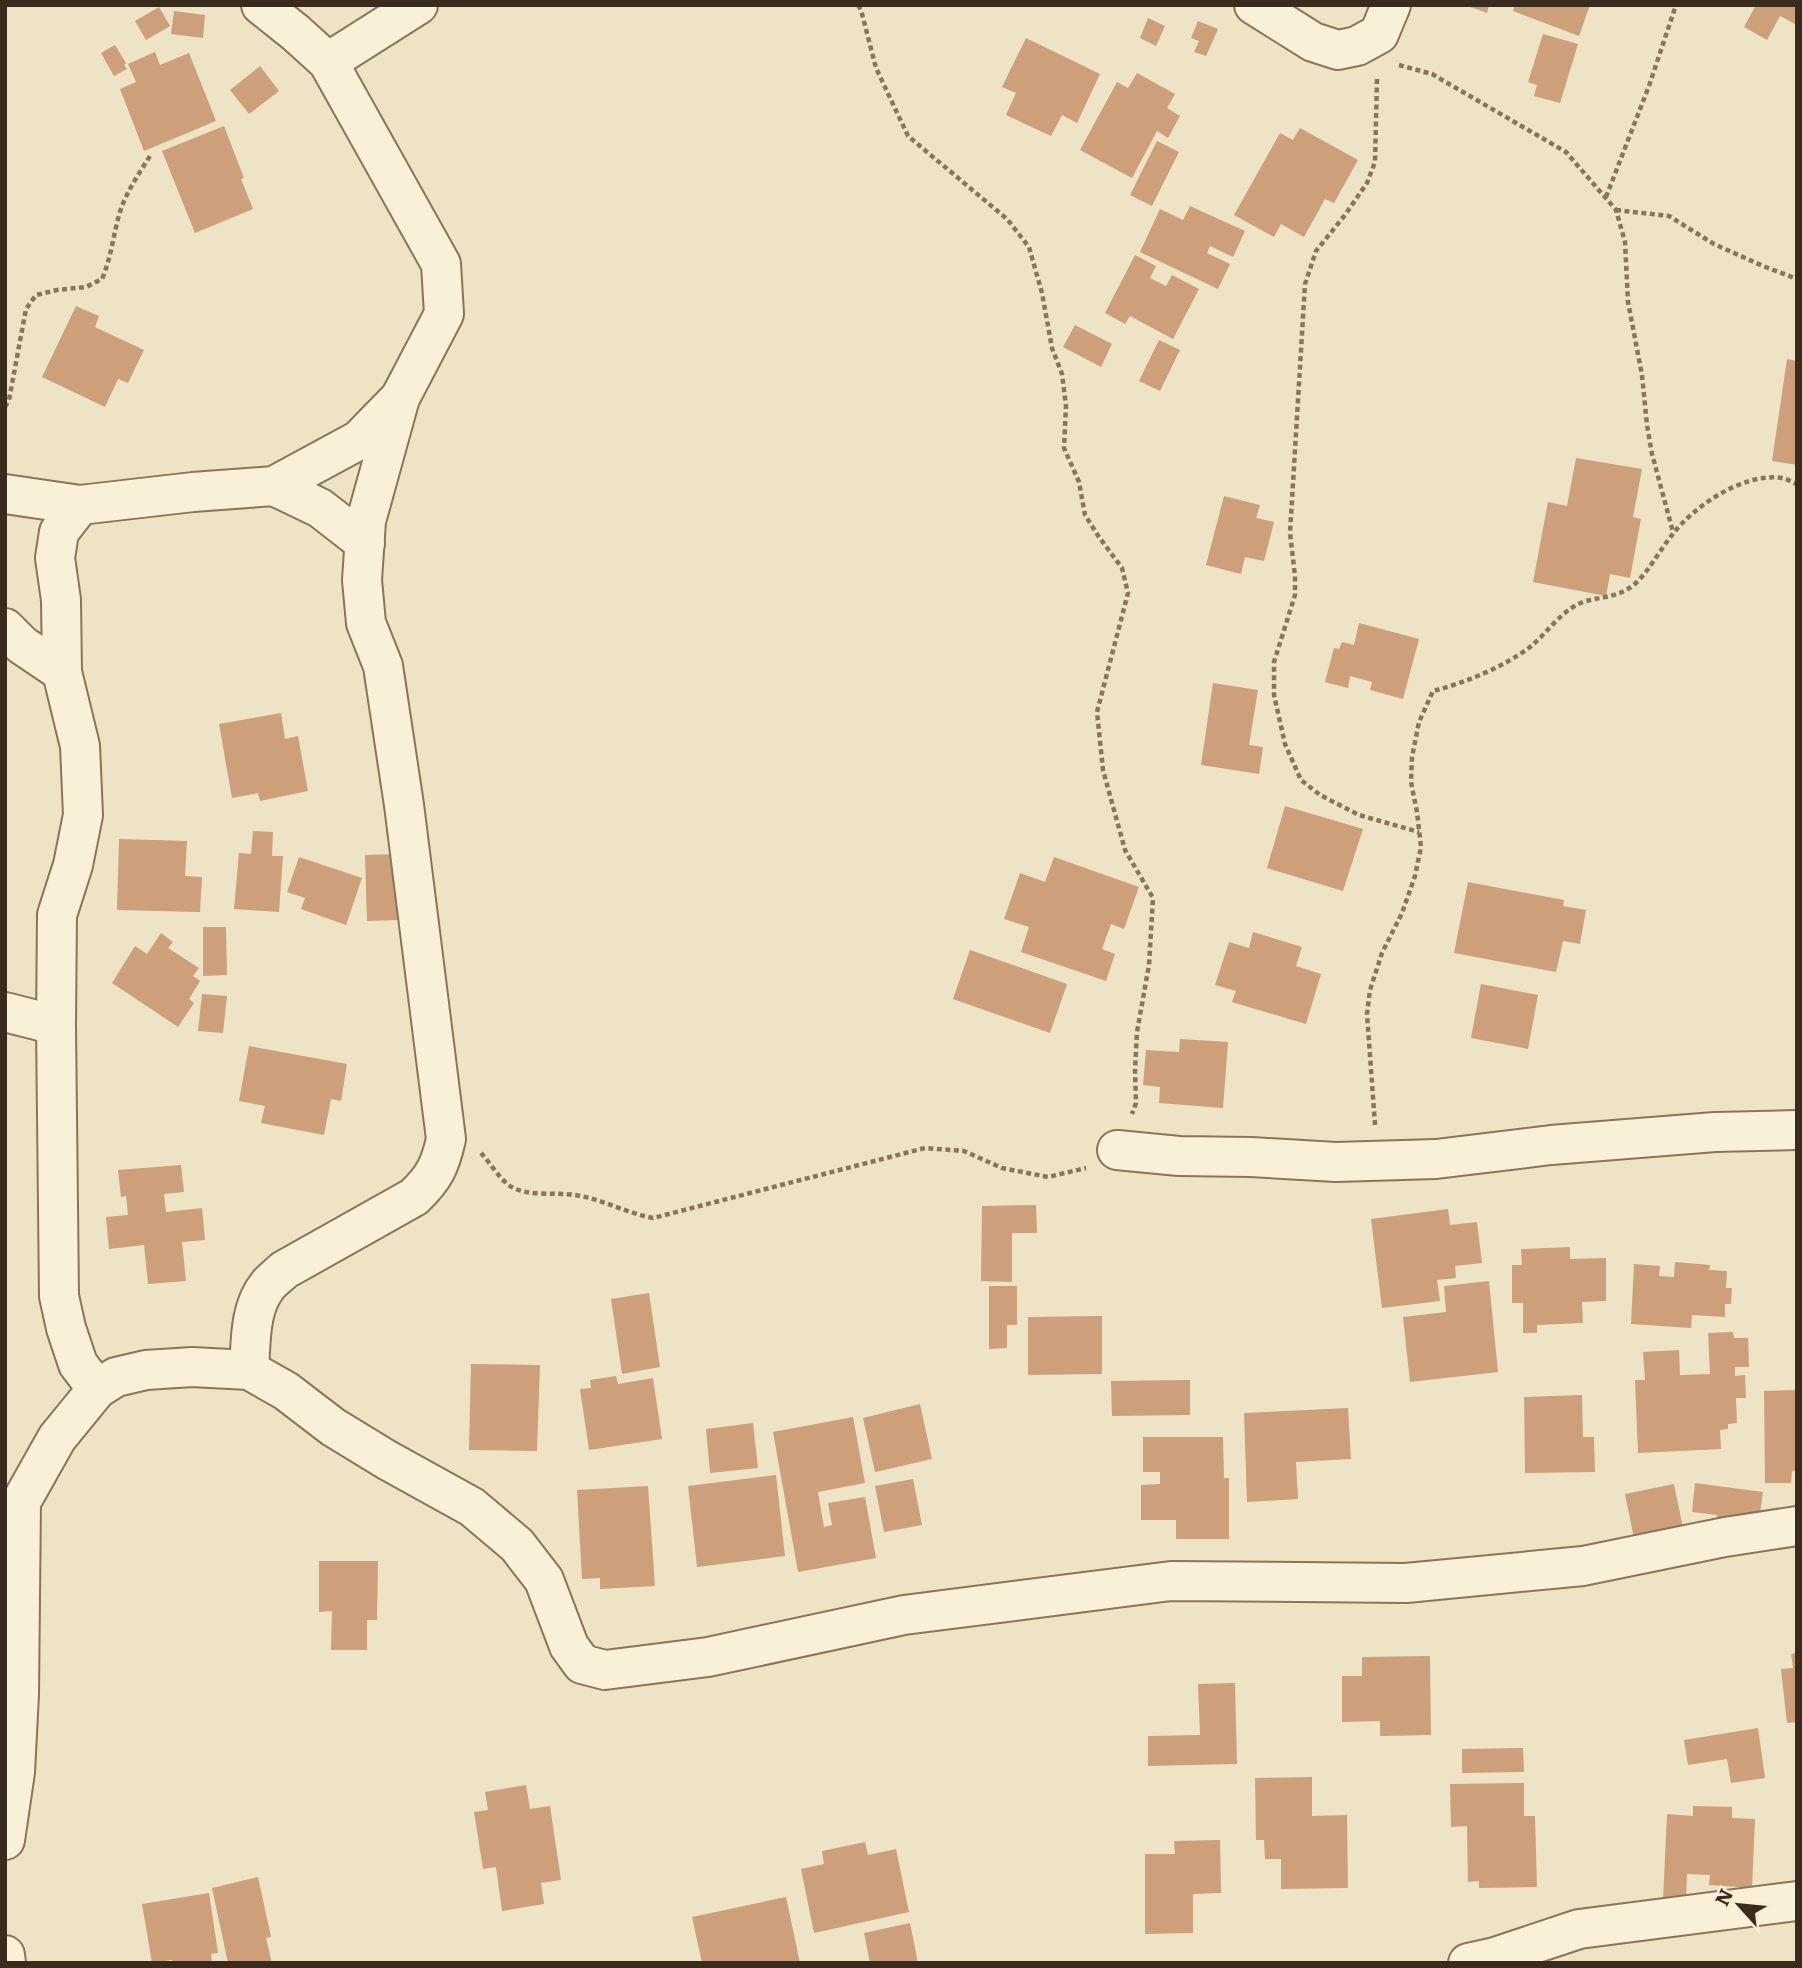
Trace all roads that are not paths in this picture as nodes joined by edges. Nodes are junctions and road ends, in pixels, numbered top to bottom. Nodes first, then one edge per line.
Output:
1 (261, 5) edge
2 (418, 5) edge
3 (1254, 5) edge
4 (1383, 33) edge
5 (328, 62) junction
6 (400, 398) junction
7 (274, 486) junction
8 (5, 494) edge
9 (80, 505) junction
10 (365, 543) junction
11 (5, 628) edge
12 (62, 672) junction
13 (5, 1013) edge
14 (56, 1025) junction
15 (1797, 1130) edge
16 (1117, 1150) road end
17 (249, 1370) junction
18 (97, 1389) junction
19 (13, 1512) edge
20 (1797, 1526) edge
21 (5, 1840) edge
22 (1797, 1900) edge
23 (5, 1955) edge
24 (1486, 1961) edge
25 (6, 1963) edge

1 - 5 street
2 - 5 street
3 - 4 street
5 - 6 street
6 - 7 street
6 - 10 street
7 - 9 street
7 - 10 street
8 - 9 street
9 - 12 street
10 - 17 street
11 - 12 street
12 - 14 street
13 - 14 street
14 - 18 street
15 - 16 street
17 - 18 street
17 - 20 street
18 - 19 street
19 - 21 street
22 - 24 street
23 - 25 street

